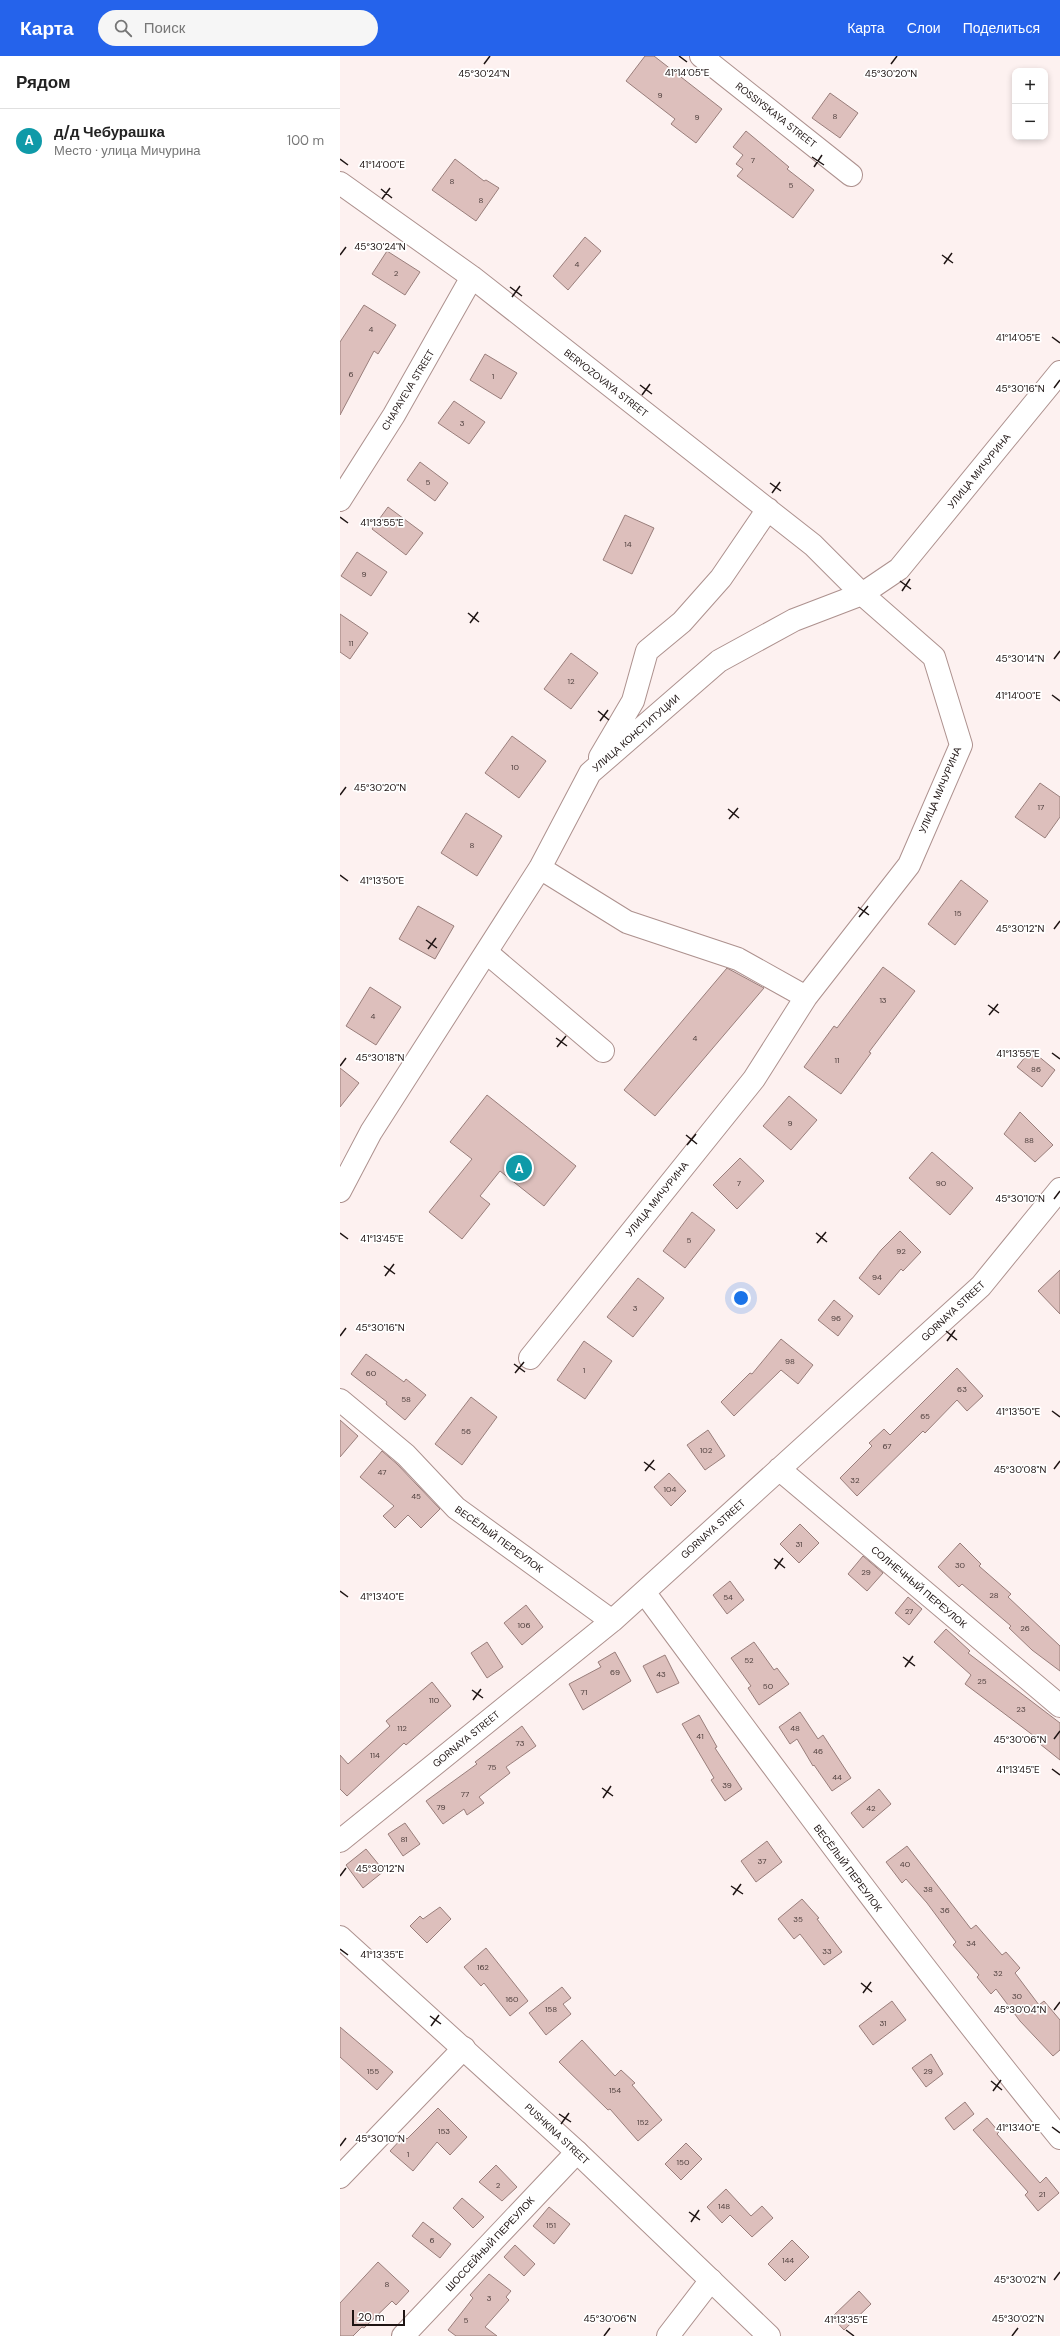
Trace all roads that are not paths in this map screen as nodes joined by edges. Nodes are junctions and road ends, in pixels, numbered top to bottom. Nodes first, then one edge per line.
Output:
1 (701, 56) edge
2 (851, 175) dead end
3 (340, 183) edge
4 (472, 277) junction
5 (1060, 372) edge
6 (340, 500) edge
7 (768, 509) junction
8 (862, 594) junction
9 (590, 773) junction
10 (540, 868) junction
11 (486, 952) junction
12 (806, 997) junction
13 (603, 1051) dead end
14 (1060, 1189) edge
15 (340, 1191) edge
16 (530, 1358) dead end
17 (340, 1400) edge
18 (779, 1468) junction
19 (644, 1592) junction
20 (612, 1621) junction
21 (1060, 1706) edge
22 (340, 1841) edge
23 (340, 1937) edge
24 (464, 2048) junction
25 (1060, 2138) edge
26 (577, 2152) junction
27 (340, 2177) edge
28 (712, 2280) junction
29 (403, 2336) edge
30 (668, 2336) edge
31 (769, 2336) edge

1 - 2 street, ROSSIYSKAYA STREET
3 - 4 street, BERYOZOVAYA STREET
4 - 6 street, CHAPAYEVA STREET
4 - 7 street, BERYOZOVAYA STREET
5 - 8 street, УЛИЦА МИЧУРИНА
7 - 8 street, BERYOZOVAYA STREET
7 - 9 street
8 - 9 street, УЛИЦА КОНСТИТУЦИИ
8 - 12 street, УЛИЦА МИЧУРИНА
9 - 10 street, УЛИЦА КОНСТИТУЦИИ
10 - 11 street, УЛИЦА КОНСТИТУЦИИ
10 - 12 street
11 - 13 street
11 - 15 street, УЛИЦА КОНСТИТУЦИИ
12 - 16 street, УЛИЦА МИЧУРИНА
14 - 18 street, GORNAYA STREET
17 - 20 street, ВЕСЁЛЫЙ ПЕРЕУЛОК
18 - 19 street, GORNAYA STREET
18 - 21 street, СОЛНЕЧНЫЙ ПЕРЕУЛОК
19 - 20 street, GORNAYA STREET
19 - 25 street, ВЕСЁЛЫЙ ПЕРЕУЛОК
20 - 22 street, GORNAYA STREET
23 - 24 street, PUSHKINA STREET
24 - 26 street, PUSHKINA STREET
24 - 27 street
26 - 28 street, PUSHKINA STREET
26 - 29 street, ШОССЕЙНЫЙ ПЕРЕУЛОК
28 - 30 street
28 - 31 street, PUSHKINA STREET

